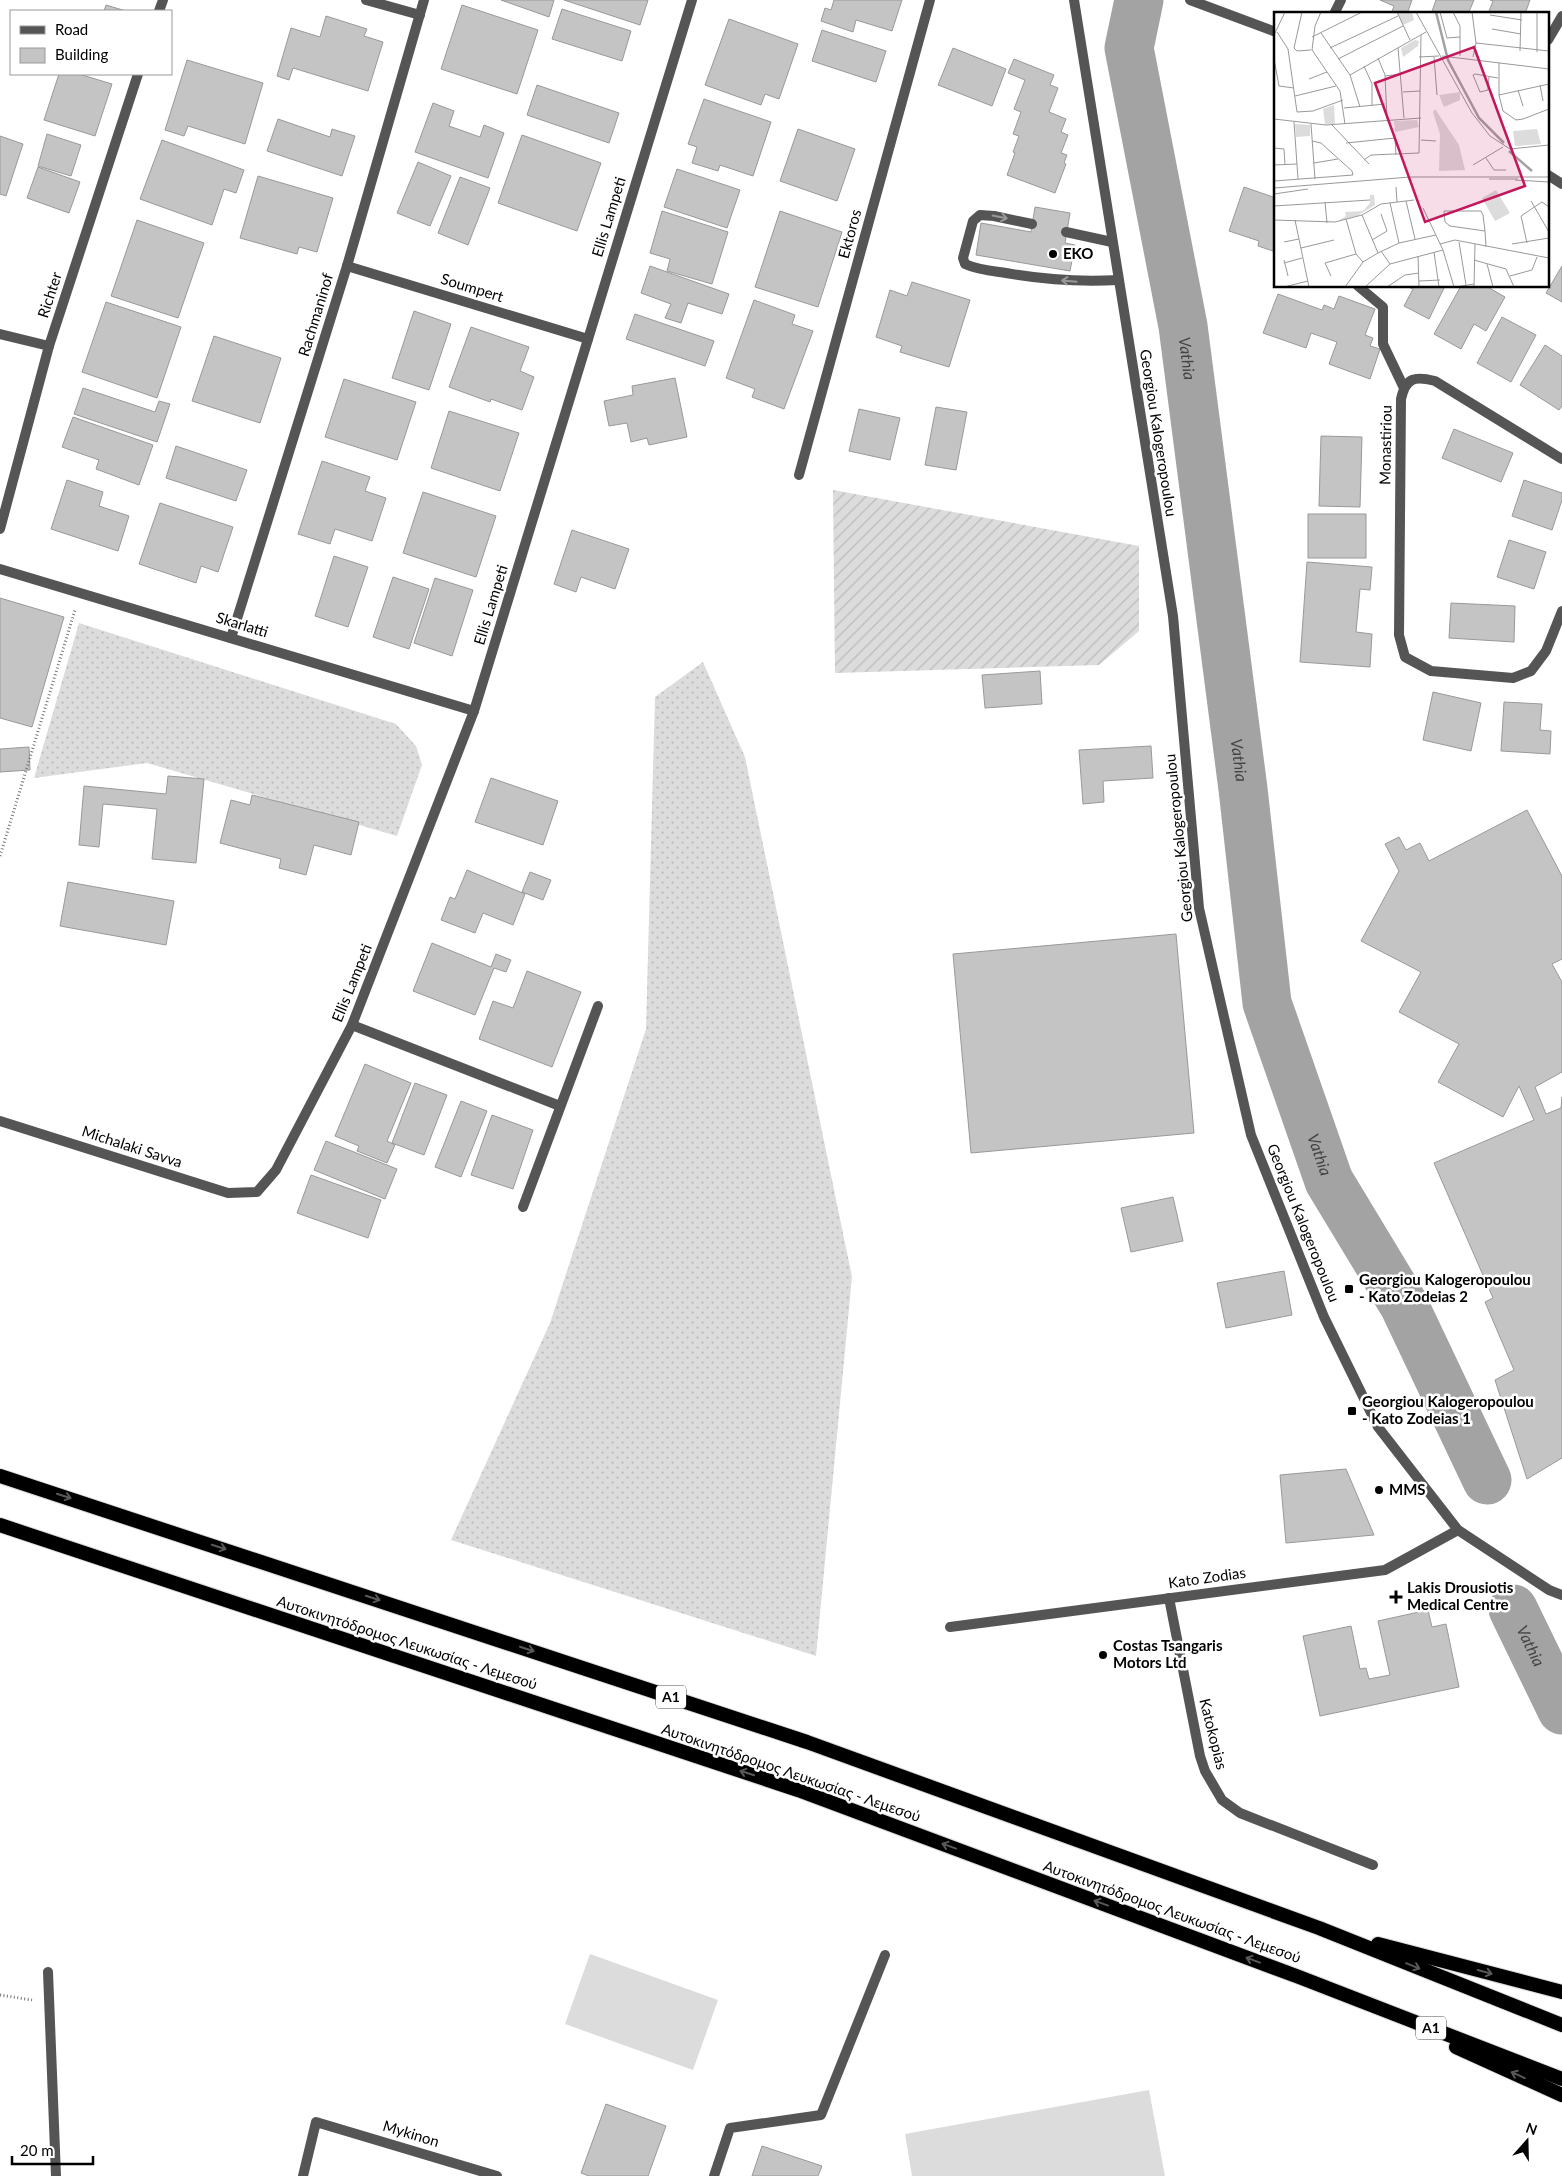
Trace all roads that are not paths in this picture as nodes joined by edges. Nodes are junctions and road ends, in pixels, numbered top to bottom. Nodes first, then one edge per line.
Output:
1 (366, 0) edge
2 (424, 0) edge
3 (692, 0) edge
4 (930, 0) edge
5 (1074, 0) edge
6 (1190, 0) edge
7 (1341, 0) edge
8 (1335, 12) edge
9 (420, 15) junction
10 (1562, 16) edge
11 (1274, 31) edge
12 (1550, 37) edge
13 (138, 75) edge
14 (1550, 176) edge
15 (1562, 184) edge
16 (1032, 224) dead end
17 (1066, 232) dead end
18 (1112, 242) junction
19 (347, 266) junction
20 (1118, 280) junction
21 (1360, 288) edge
22 (0, 334) edge
23 (588, 339) junction
24 (49, 346) junction
25 (1404, 388) junction
26 (1562, 459) edge
27 (799, 475) dead end
28 (0, 529) edge
29 (0, 569) edge
30 (1562, 611) edge
31 (231, 638) junction
32 (474, 711) junction
33 (598, 1006) dead end
34 (352, 1025) junction
35 (560, 1106) junction
36 (0, 1121) edge
37 (257, 1192) joint
38 (523, 1207) dead end
39 (0, 1475) edge
40 (0, 1525) edge
41 (1458, 1530) junction
42 (1562, 1595) edge
43 (1170, 1598) junction
44 (950, 1628) dead end
45 (1373, 1866) dead end
46 (1319, 1928) junction
47 (885, 1955) dead end
48 (48, 1972) dead end
49 (1299, 1977) junction
50 (1562, 1992) edge
51 (1562, 2025) edge
52 (1562, 2079) edge
53 (1562, 2095) edge
54 (56, 2176) edge
55 (303, 2176) edge
56 (497, 2176) edge
57 (714, 2176) edge

1 - 9 street
2 - 9 street, Rachmaninof
3 - 23 street, Ellis Lampeti
4 - 27 street, Ektoros
5 - 18 street, Georgiou Kalogeropoulou
6 - 11 street
7 - 8 street
9 - 19 street, Rachmaninof
10 - 12 street
13 - 24 street, Richter
14 - 15 street
20 -> 16 street
17 - 18 street
18 - 20 street, Georgiou Kalogeropoulou
19 - 23 street, Soumpert
19 - 31 street, Rachmaninof
20 - 41 street, Georgiou Kalogeropoulou
21 - 25 street
22 - 24 street
23 - 32 street, Ellis Lampeti
24 - 28 street, Richter
25 - 26 street, Monastiriou
25 - 30 street, Monastiriou
29 - 31 street, Skarlatti
31 - 32 street, Skarlatti
32 - 34 street, Ellis Lampeti
33 - 35 street
34 - 35 street
34 - 37 street, Ellis Lampeti
35 - 38 street
36 - 37 street, Michalaki Savva
39 -> 46 highway, Αυτοκινητόδρομος Λευκωσίας - Λεμεσού / A1
49 -> 40 highway, Αυτοκινητόδρομος Λευκωσίας - Λεμεσού / A1
41 - 42 street, Georgiou Kalogeropoulou
41 - 43 street, Kato Zodias
43 - 44 street, Kato Zodias
43 - 45 street, Katokopias
46 -> 50 highway
46 -> 51 highway, Αυτοκινητόδρομος Λευκωσίας - Λεμεσού / A1
47 - 57 street
48 - 54 street
49 - 52 highway, Αυτοκινητόδρομος Λευκωσίας - Λεμεσού / A1
53 -> 49 highway
55 - 56 street, Mykinon

